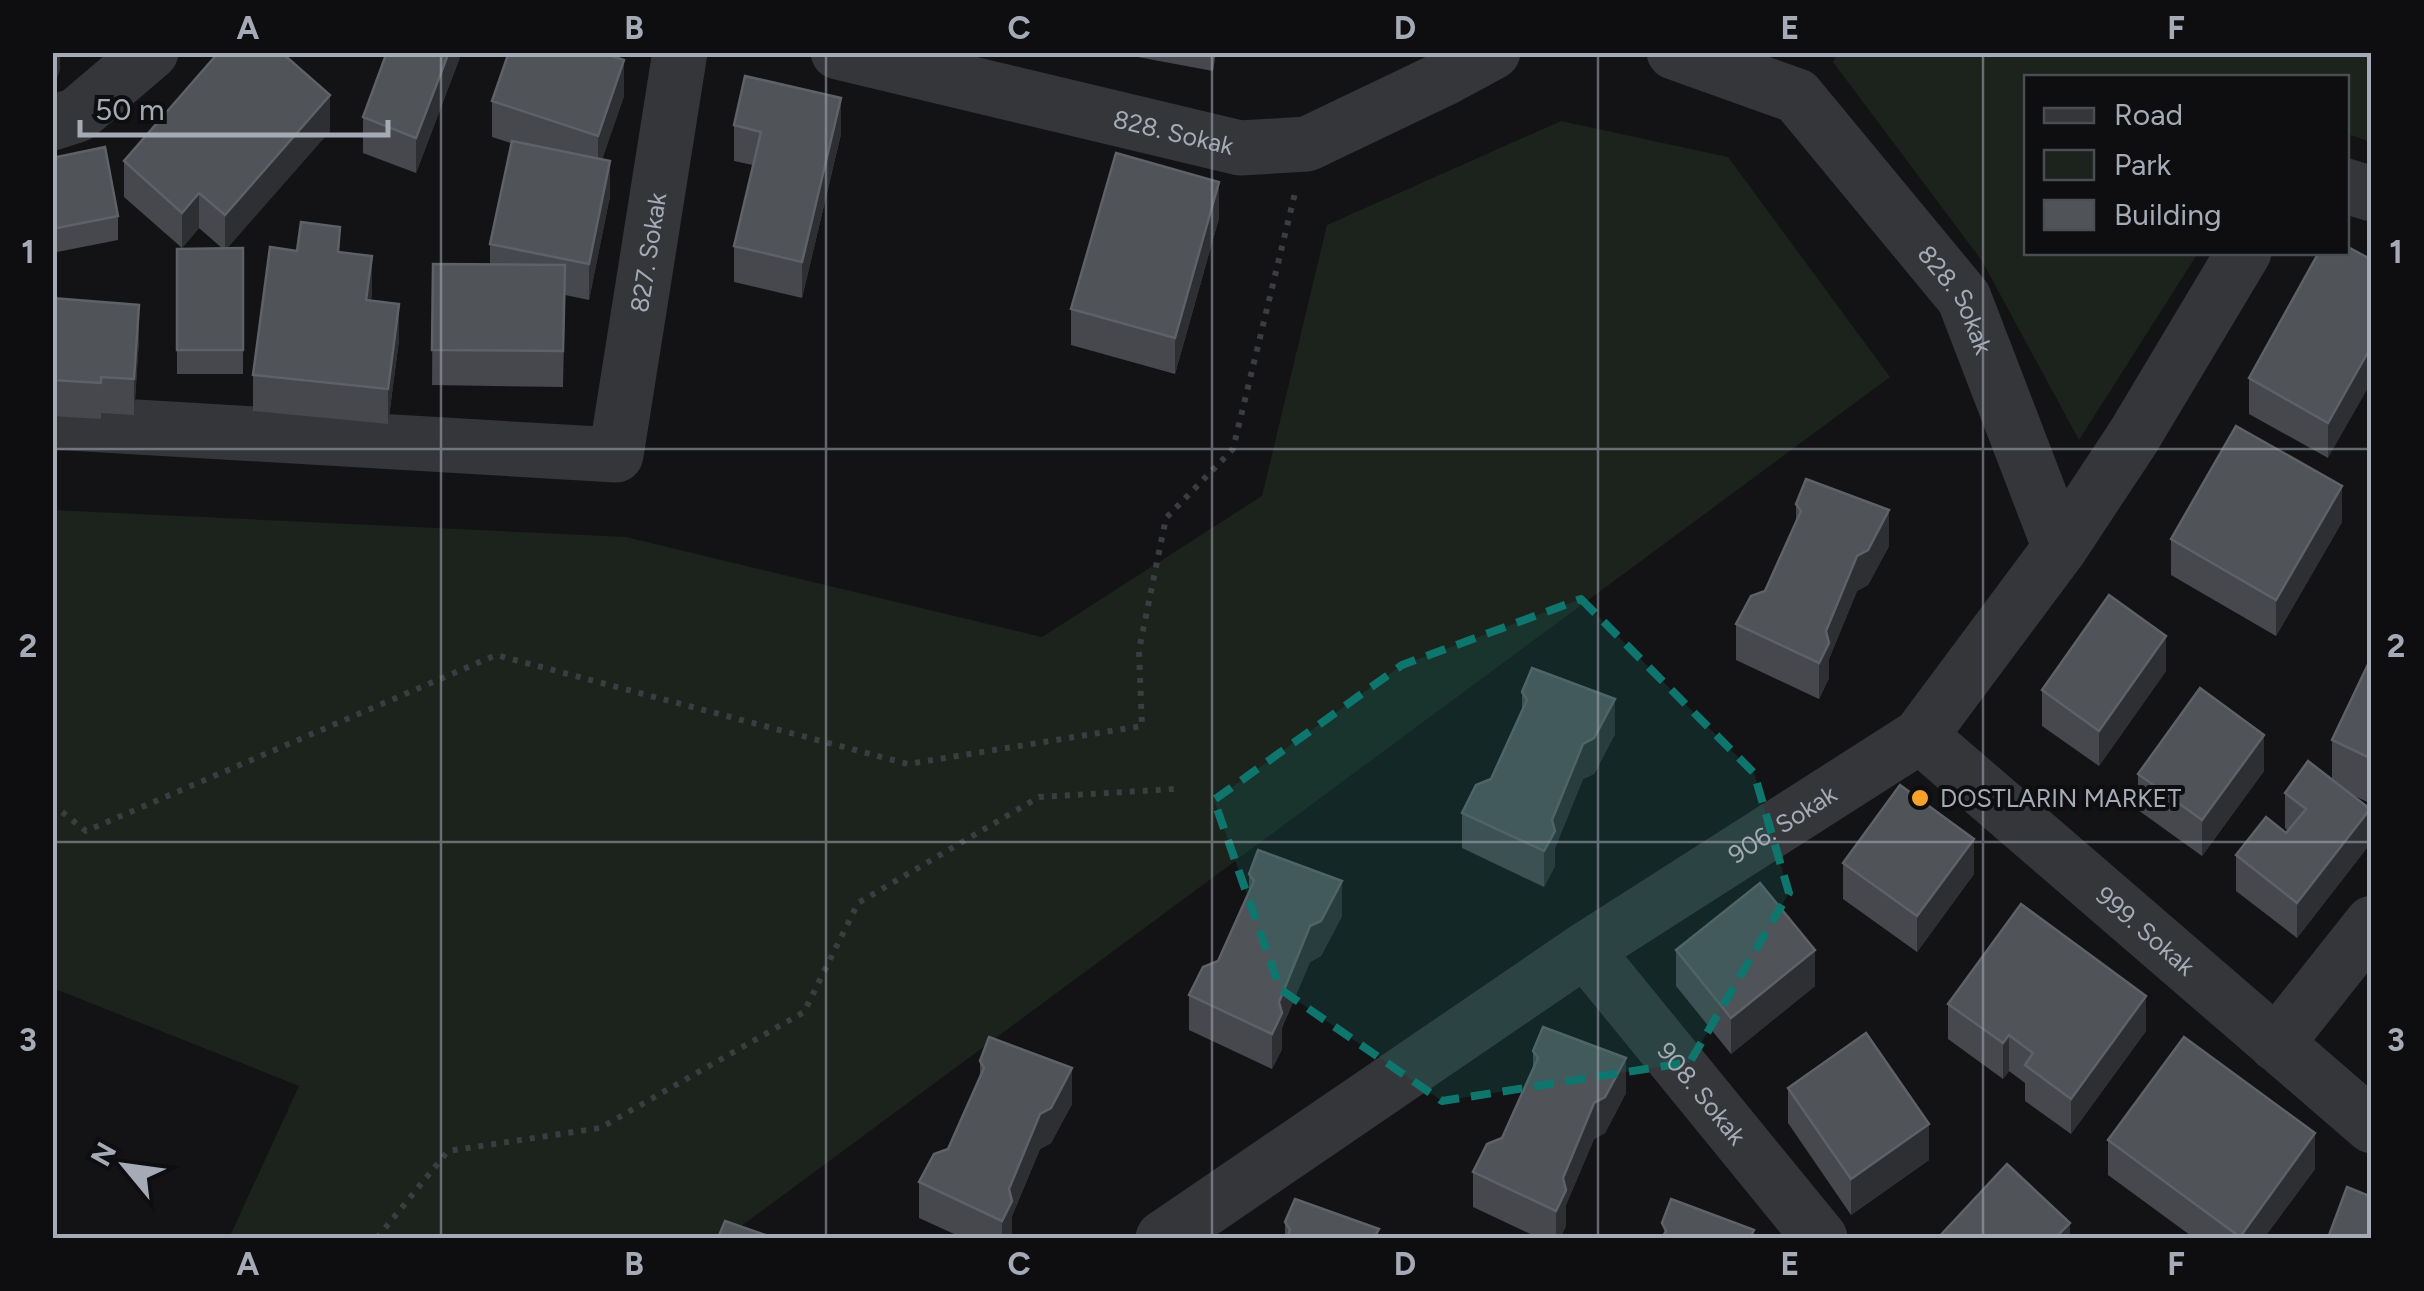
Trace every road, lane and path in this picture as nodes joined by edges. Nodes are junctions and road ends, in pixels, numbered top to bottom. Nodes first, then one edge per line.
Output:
1 (151, 52) edge
2 (680, 52) edge
3 (838, 52) edge
4 (1493, 52) edge
5 (1674, 52) edge
6 (52, 123) edge
7 (1307, 144) junction
8 (2242, 255) edge
9 (52, 422) edge
10 (2060, 548) junction
11 (1920, 736) junction
12 (1175, 789) dead end
13 (52, 804) edge
14 (2372, 923) edge
15 (1585, 950) junction
16 (2276, 1044) junction
17 (2372, 1126) edge
18 (377, 1238) edge
19 (1163, 1238) edge
20 (1820, 1238) edge

1 - 6 street
2 - 9 street, 827. Sokak
3 - 7 street, 828. Sokak
4 - 7 street, 828. Sokak
5 - 10 street, 828. Sokak
7 - 13 path
8 - 10 street, 906. Sokak
10 - 11 street, 906. Sokak
11 - 15 street, 906. Sokak
11 - 16 street, 999. Sokak
12 - 18 path
14 - 16 street
15 - 19 street, 906. Sokak
15 - 20 street, 908. Sokak
16 - 17 street, 999. Sokak

